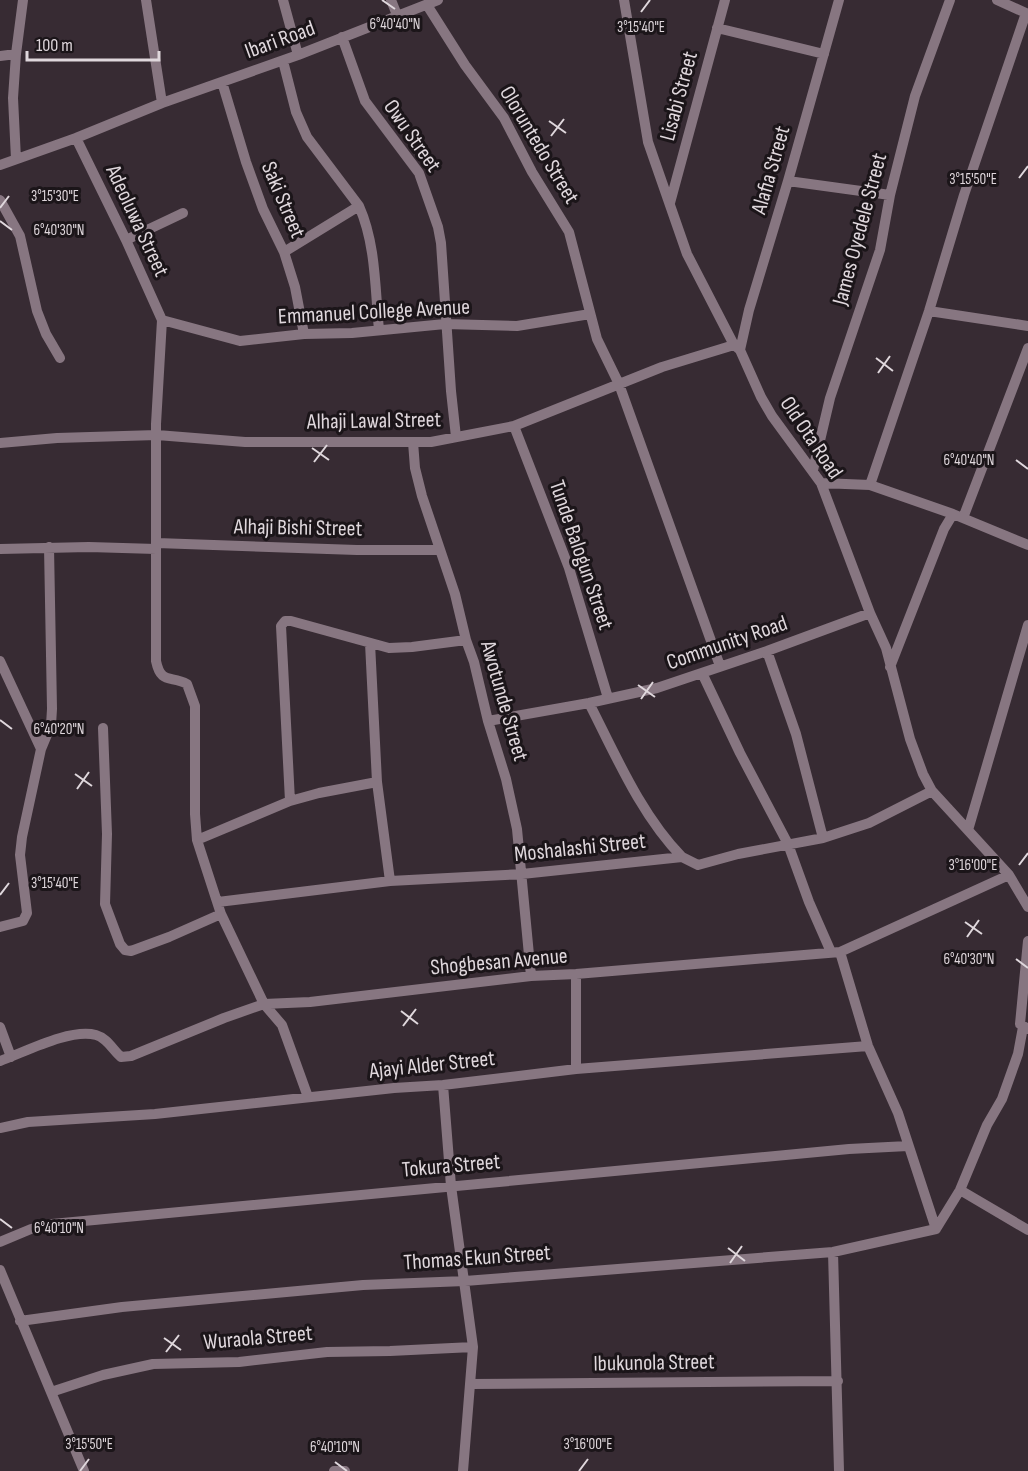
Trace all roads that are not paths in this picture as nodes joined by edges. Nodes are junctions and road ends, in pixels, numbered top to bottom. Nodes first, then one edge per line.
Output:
1 (23, 0) edge
2 (146, 0) edge
3 (283, 0) edge
4 (391, 0) edge
5 (624, 0) edge
6 (725, 0) edge
7 (839, 0) edge
8 (950, 0) edge
9 (997, 0) edge
10 (432, 2) edge
11 (1027, 14) edge
12 (397, 15) junction
13 (717, 28) junction
14 (342, 37) junction
15 (16, 54) junction
16 (824, 54) junction
17 (298, 55) junction
18 (0, 56) edge
19 (283, 61) junction
20 (222, 82) junction
21 (162, 103) junction
22 (76, 138) junction
23 (16, 159) junction
24 (0, 165) edge
25 (788, 181) junction
26 (890, 195) junction
27 (0, 200) edge
28 (670, 203) junction
29 (359, 206) junction
30 (183, 213) dead end
31 (126, 240) junction
32 (284, 252) junction
33 (929, 311) junction
34 (590, 314) junction
35 (162, 320) junction
36 (445, 324) junction
37 (1028, 326) edge
38 (379, 330) junction
39 (304, 334) junction
40 (737, 347) junction
41 (1028, 348) edge
42 (60, 358) dead end
43 (619, 384) junction
44 (514, 426) junction
45 (157, 435) junction
46 (456, 437) junction
47 (413, 442) junction
48 (0, 443) edge
49 (813, 470) junction
50 (821, 483) junction
51 (870, 486) junction
52 (958, 516) junction
53 (1028, 545) edge
54 (156, 546) junction
55 (49, 547) junction
56 (0, 549) edge
57 (439, 550) junction
58 (870, 613) junction
59 (1028, 626) edge
60 (466, 640) junction
61 (370, 643) junction
62 (767, 651) junction
63 (0, 661) edge
64 (720, 666) junction
65 (890, 667) junction
66 (702, 673) junction
67 (608, 698) junction
68 (589, 703) junction
69 (488, 721) junction
70 (103, 728) dead end
71 (42, 749) junction
72 (377, 782) junction
73 (932, 791) junction
74 (290, 801) junction
75 (968, 830) junction
76 (823, 838) junction
77 (197, 840) junction
78 (788, 844) junction
79 (682, 857) junction
80 (522, 874) junction
81 (1009, 876) junction
82 (390, 881) junction
83 (218, 902) junction
84 (1028, 908) edge
85 (221, 914) junction
86 (0, 927) edge
87 (1028, 941) edge
88 (835, 952) junction
89 (576, 974) junction
90 (531, 976) junction
91 (264, 1004) junction
92 (0, 1027) edge
93 (1026, 1028) edge
94 (868, 1046) junction
95 (11, 1057) junction
96 (0, 1061) edge
97 (576, 1069) junction
98 (443, 1085) junction
99 (308, 1097) junction
100 (0, 1128) edge
101 (908, 1146) junction
102 (451, 1186) junction
103 (960, 1190) junction
104 (936, 1229) junction
105 (1028, 1230) edge
106 (0, 1242) edge
107 (833, 1252) junction
108 (0, 1270) edge
109 (465, 1281) junction
110 (20, 1321) junction
111 (473, 1347) junction
112 (838, 1381) junction
113 (471, 1384) junction
114 (51, 1392) junction
115 (84, 1471) edge
116 (334, 1471) edge
117 (345, 1471) edge
118 (463, 1471) edge
119 (838, 1471) edge

1 - 15 street
2 - 21 street
3 - 17 street
4 - 12 street
5 - 28 street, Old Ota Road
6 - 13 street, Lisabi Street
7 - 16 street, Alafia Street
8 - 26 street, James Oyedele Street
9 - 11 street
10 - 12 street, Ibari Road
10 - 34 street, Oloruntedo Street
11 - 33 street
12 - 14 street, Ibari Road
13 - 16 street
13 - 28 street, Lisabi Street
14 - 17 street, Ibari Road
14 - 36 street, Owu Street
15 - 18 street
15 - 23 street
16 - 25 street, Alafia Street
17 - 19 street, Ibari Road
19 - 20 street, Ibari Road
19 - 29 street
20 - 21 street, Ibari Road
20 - 32 street, Saki Street
21 - 22 street, Ibari Road
22 - 23 street, Ibari Road
22 - 31 street, Adeoluwa Street
23 - 24 street, Ibari Road
25 - 26 street
25 - 40 street, Alafia Street
26 - 49 street, James Oyedele Street
27 - 42 street
28 - 40 street, Old Ota Road
29 - 32 street
29 - 38 street
30 - 31 street
31 - 35 street, Adeoluwa Street
32 - 39 street, Saki Street
33 - 37 street
33 - 51 street
34 - 36 street, Emmanuel College Avenue
34 - 43 street, Oloruntedo Street
35 - 39 street, Emmanuel College Avenue
35 - 45 street
36 - 38 street, Emmanuel College Avenue
36 - 46 street, Owu Street
38 - 39 street, Emmanuel College Avenue
40 - 43 street, Alhaji Lawal Street
40 - 49 street, Old Ota Road
41 - 52 street
43 - 44 street, Alhaji Lawal Street
43 - 64 street, Oloruntedo Street
44 - 46 street, Alhaji Lawal Street
44 - 67 street, Tunde Balogun Street
45 - 47 street, Alhaji Lawal Street
45 - 48 street, Alhaji Lawal Street
45 - 54 street
46 - 47 street, Alhaji Lawal Street
47 - 57 street, Awotunde Street
49 - 50 street, Old Ota Road
50 - 51 street
50 - 58 street, Old Ota Road
51 - 52 street
52 - 53 street
52 - 65 street
54 - 55 street, Alhaji Bishi Street
54 - 57 street, Alhaji Bishi Street
54 - 77 street
55 - 56 street, Alhaji Bishi Street
55 - 71 street
57 - 60 street, Awotunde Street
58 - 62 street, Community Road
58 - 65 street, Old Ota Road
59 - 75 street
60 - 61 street
60 - 69 street, Awotunde Street
61 - 72 street
61 - 74 street
62 - 64 street, Community Road
62 - 76 street
63 - 71 street
64 - 66 street, Community Road
65 - 73 street, Old Ota Road
66 - 67 street, Community Road
66 - 78 street
67 - 68 street, Community Road
68 - 69 street, Community Road
68 - 79 street
69 - 80 street, Awotunde Street
70 - 85 street
71 - 86 street
72 - 74 street
72 - 82 street
73 - 75 street, Old Ota Road
73 - 76 street, Moshalashi Street
74 - 77 street
75 - 81 street, Old Ota Road
76 - 78 street, Moshalashi Street
77 - 83 street
78 - 79 street, Moshalashi Street
78 - 88 street
79 - 80 street, Moshalashi Street
80 - 82 street, Moshalashi Street
80 - 90 street, Awotunde Street
81 - 84 street, Old Ota Road
81 - 88 street, Shogbesan Avenue
82 - 83 street, Moshalashi Street
83 - 85 street
85 - 91 street
87 - 93 street
88 - 89 street, Shogbesan Avenue
88 - 94 street
89 - 90 street, Shogbesan Avenue
89 - 97 street
90 - 91 street, Shogbesan Avenue
91 - 95 street, Shogbesan Avenue
91 - 99 street
92 - 95 street
93 - 103 street
94 - 97 street, Ajayi Alder Street
94 - 101 street
95 - 96 street, Shogbesan Avenue
97 - 98 street, Ajayi Alder Street
98 - 99 street, Ajayi Alder Street
98 - 102 street
99 - 100 street, Ajayi Alder Street
101 - 102 street, Tokura Street
101 - 104 street
102 - 106 street, Tokura Street
102 - 109 street
103 - 104 street
103 - 105 street
104 - 107 street, Thomas Ekun Street
107 - 109 street, Thomas Ekun Street
107 - 112 street
108 - 110 street
109 - 110 street, Thomas Ekun Street
109 - 111 street
110 - 114 street
111 - 113 street
111 - 114 street, Wuraola Street
112 - 113 street, Ibukunola Street
112 - 119 street
113 - 118 street
114 - 115 street
116 - 117 street

